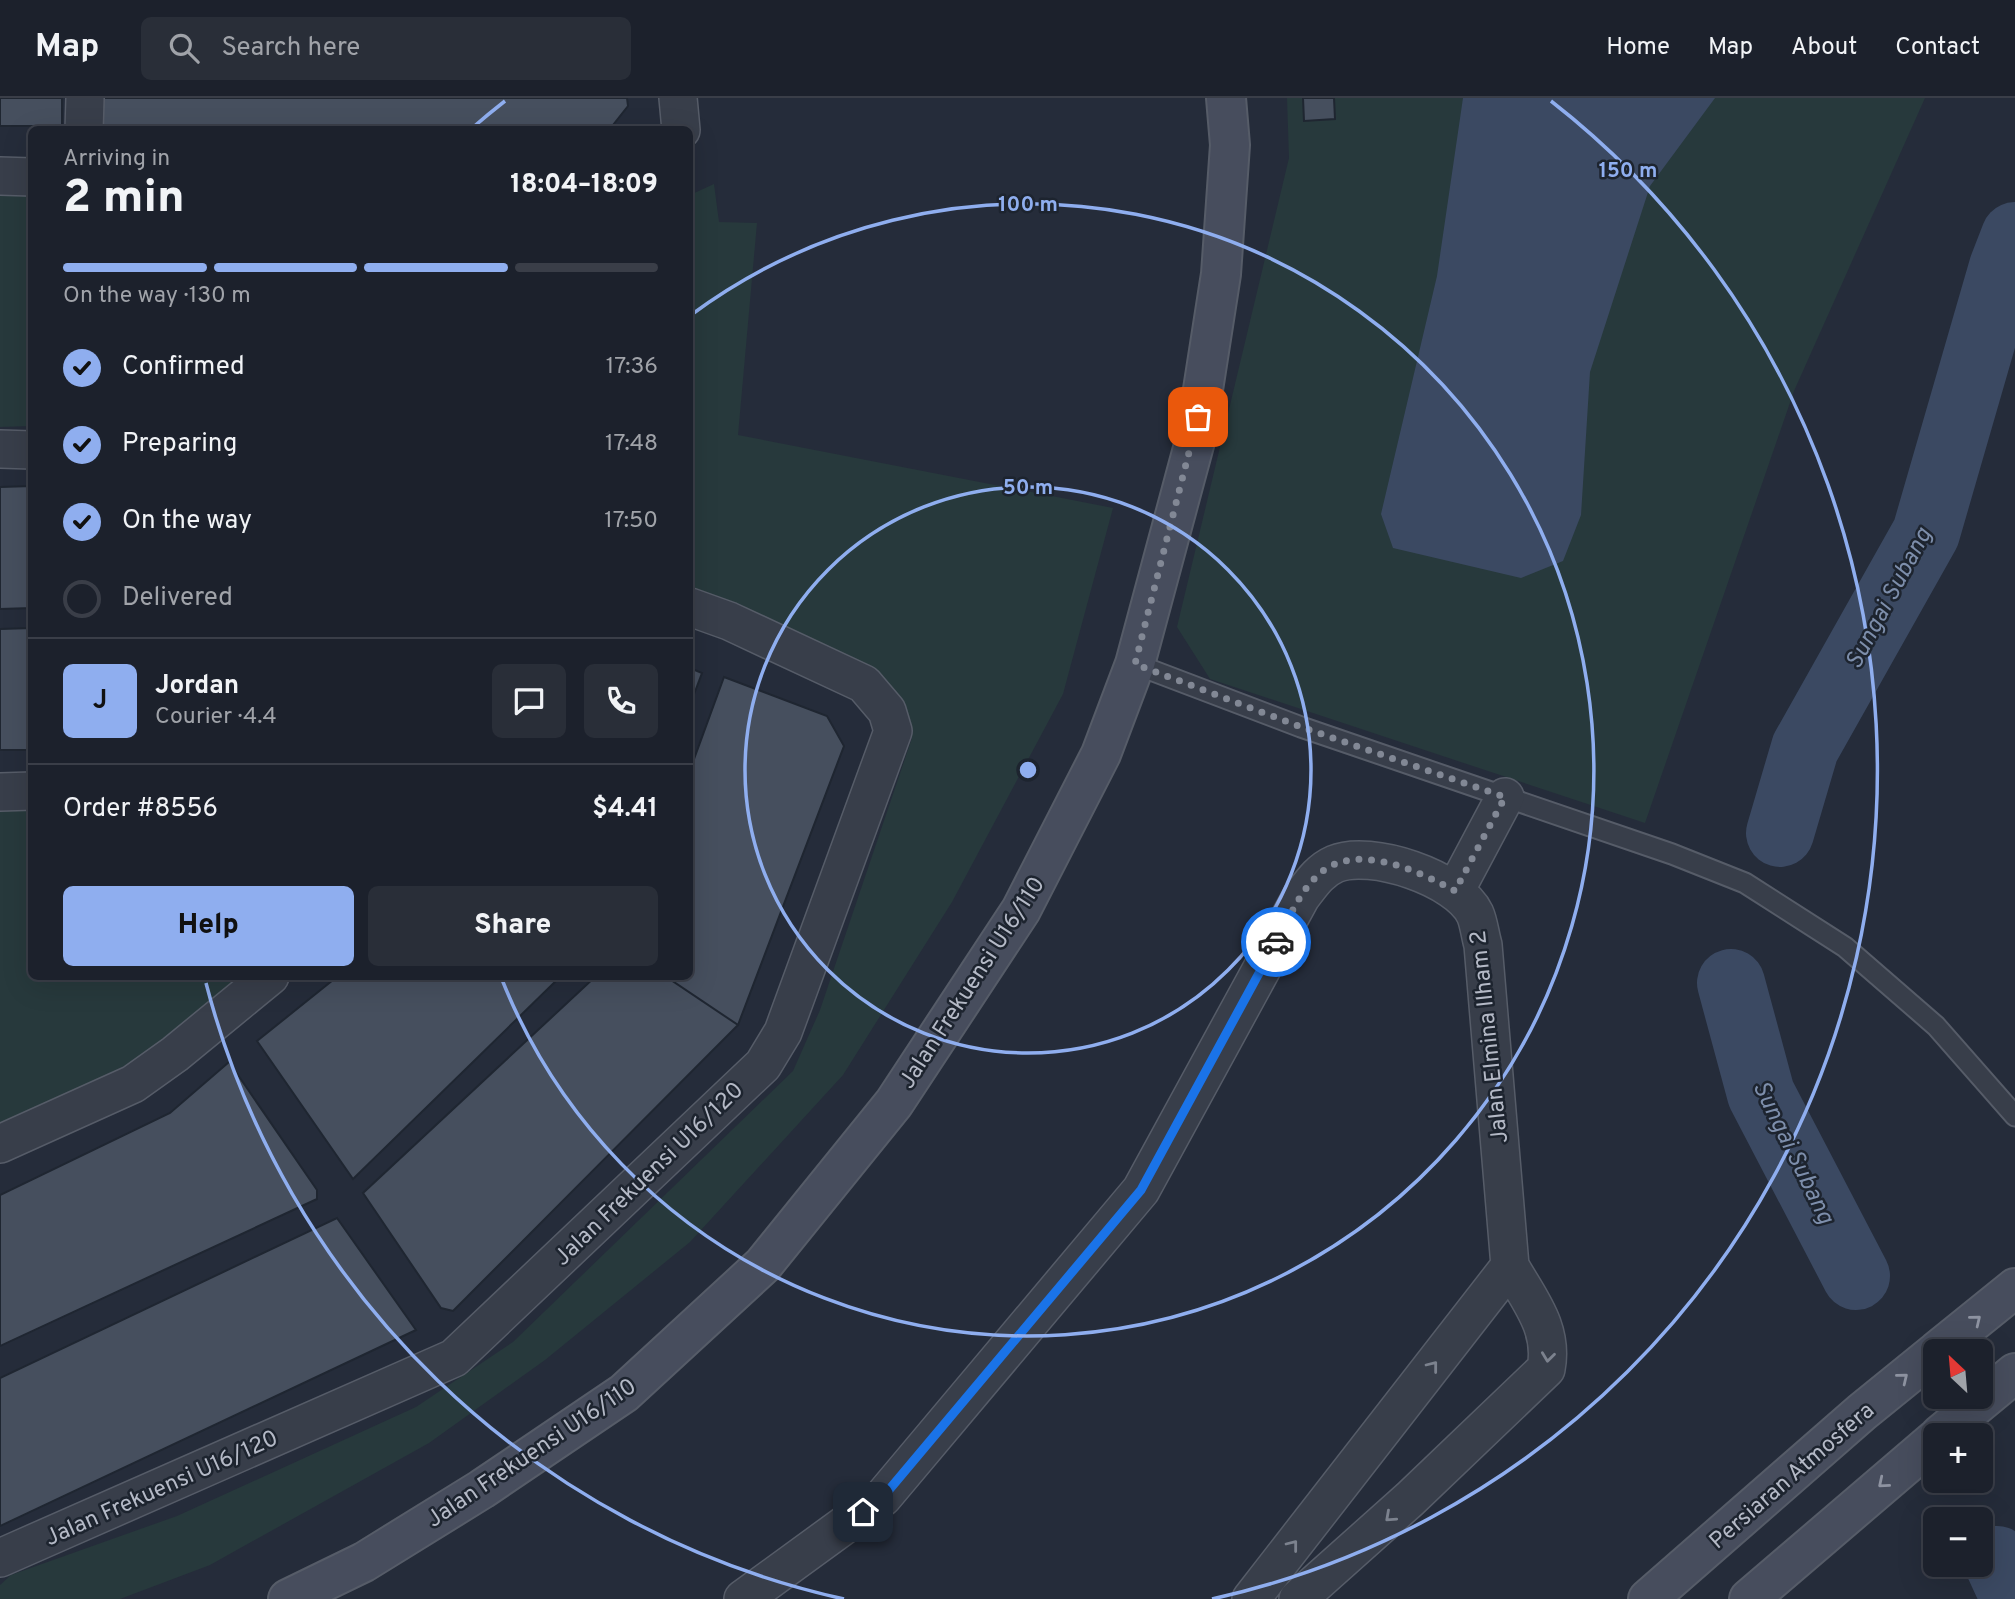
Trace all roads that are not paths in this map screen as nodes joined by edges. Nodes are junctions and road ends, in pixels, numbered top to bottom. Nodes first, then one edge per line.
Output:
1 (85, 98) edge
2 (678, 98) edge
3 (1226, 98) edge
4 (84, 126) edge
5 (681, 126) edge
6 (0, 176) edge
7 (28, 177) edge
8 (0, 449) edge
9 (28, 450) edge
10 (693, 608) edge
11 (1135, 664) junction
12 (28, 791) edge
13 (0, 792) edge
14 (1505, 797) junction
15 (1455, 891) junction
16 (265, 980) edge
17 (2015, 1116) edge
18 (0, 1144) edge
19 (1510, 1266) junction
20 (2015, 1288) edge
21 (1952, 1339) edge
22 (1923, 1363) edge
23 (2015, 1373) edge
24 (1955, 1423) edge
25 (1923, 1450) edge
26 (0, 1558) edge
27 (288, 1599) edge
28 (743, 1599) edge
29 (1251, 1599) edge
30 (1298, 1599) edge
31 (1648, 1599) edge
32 (1749, 1599) edge

1 - 4 street
2 - 5 street
3 - 11 street, Jalan Frekuensi U16/110
6 - 7 street
8 - 9 street
10 - 26 street, Jalan Frekuensi U16/120
11 - 14 lane
11 - 27 street, Jalan Frekuensi U16/110
12 - 13 street
14 - 15 street
14 - 17 lane
15 - 19 street, Jalan Elmina Ilham 2
15 - 28 street, Jalan Elmina Ilham 2
16 - 18 street
29 -> 19 street
19 -> 30 street, Jalan Elmina Ilham 2
21 -> 20 street, Persiaran Atmosfera
31 -> 22 street, Persiaran Atmosfera
23 - 24 street
25 -> 32 street

